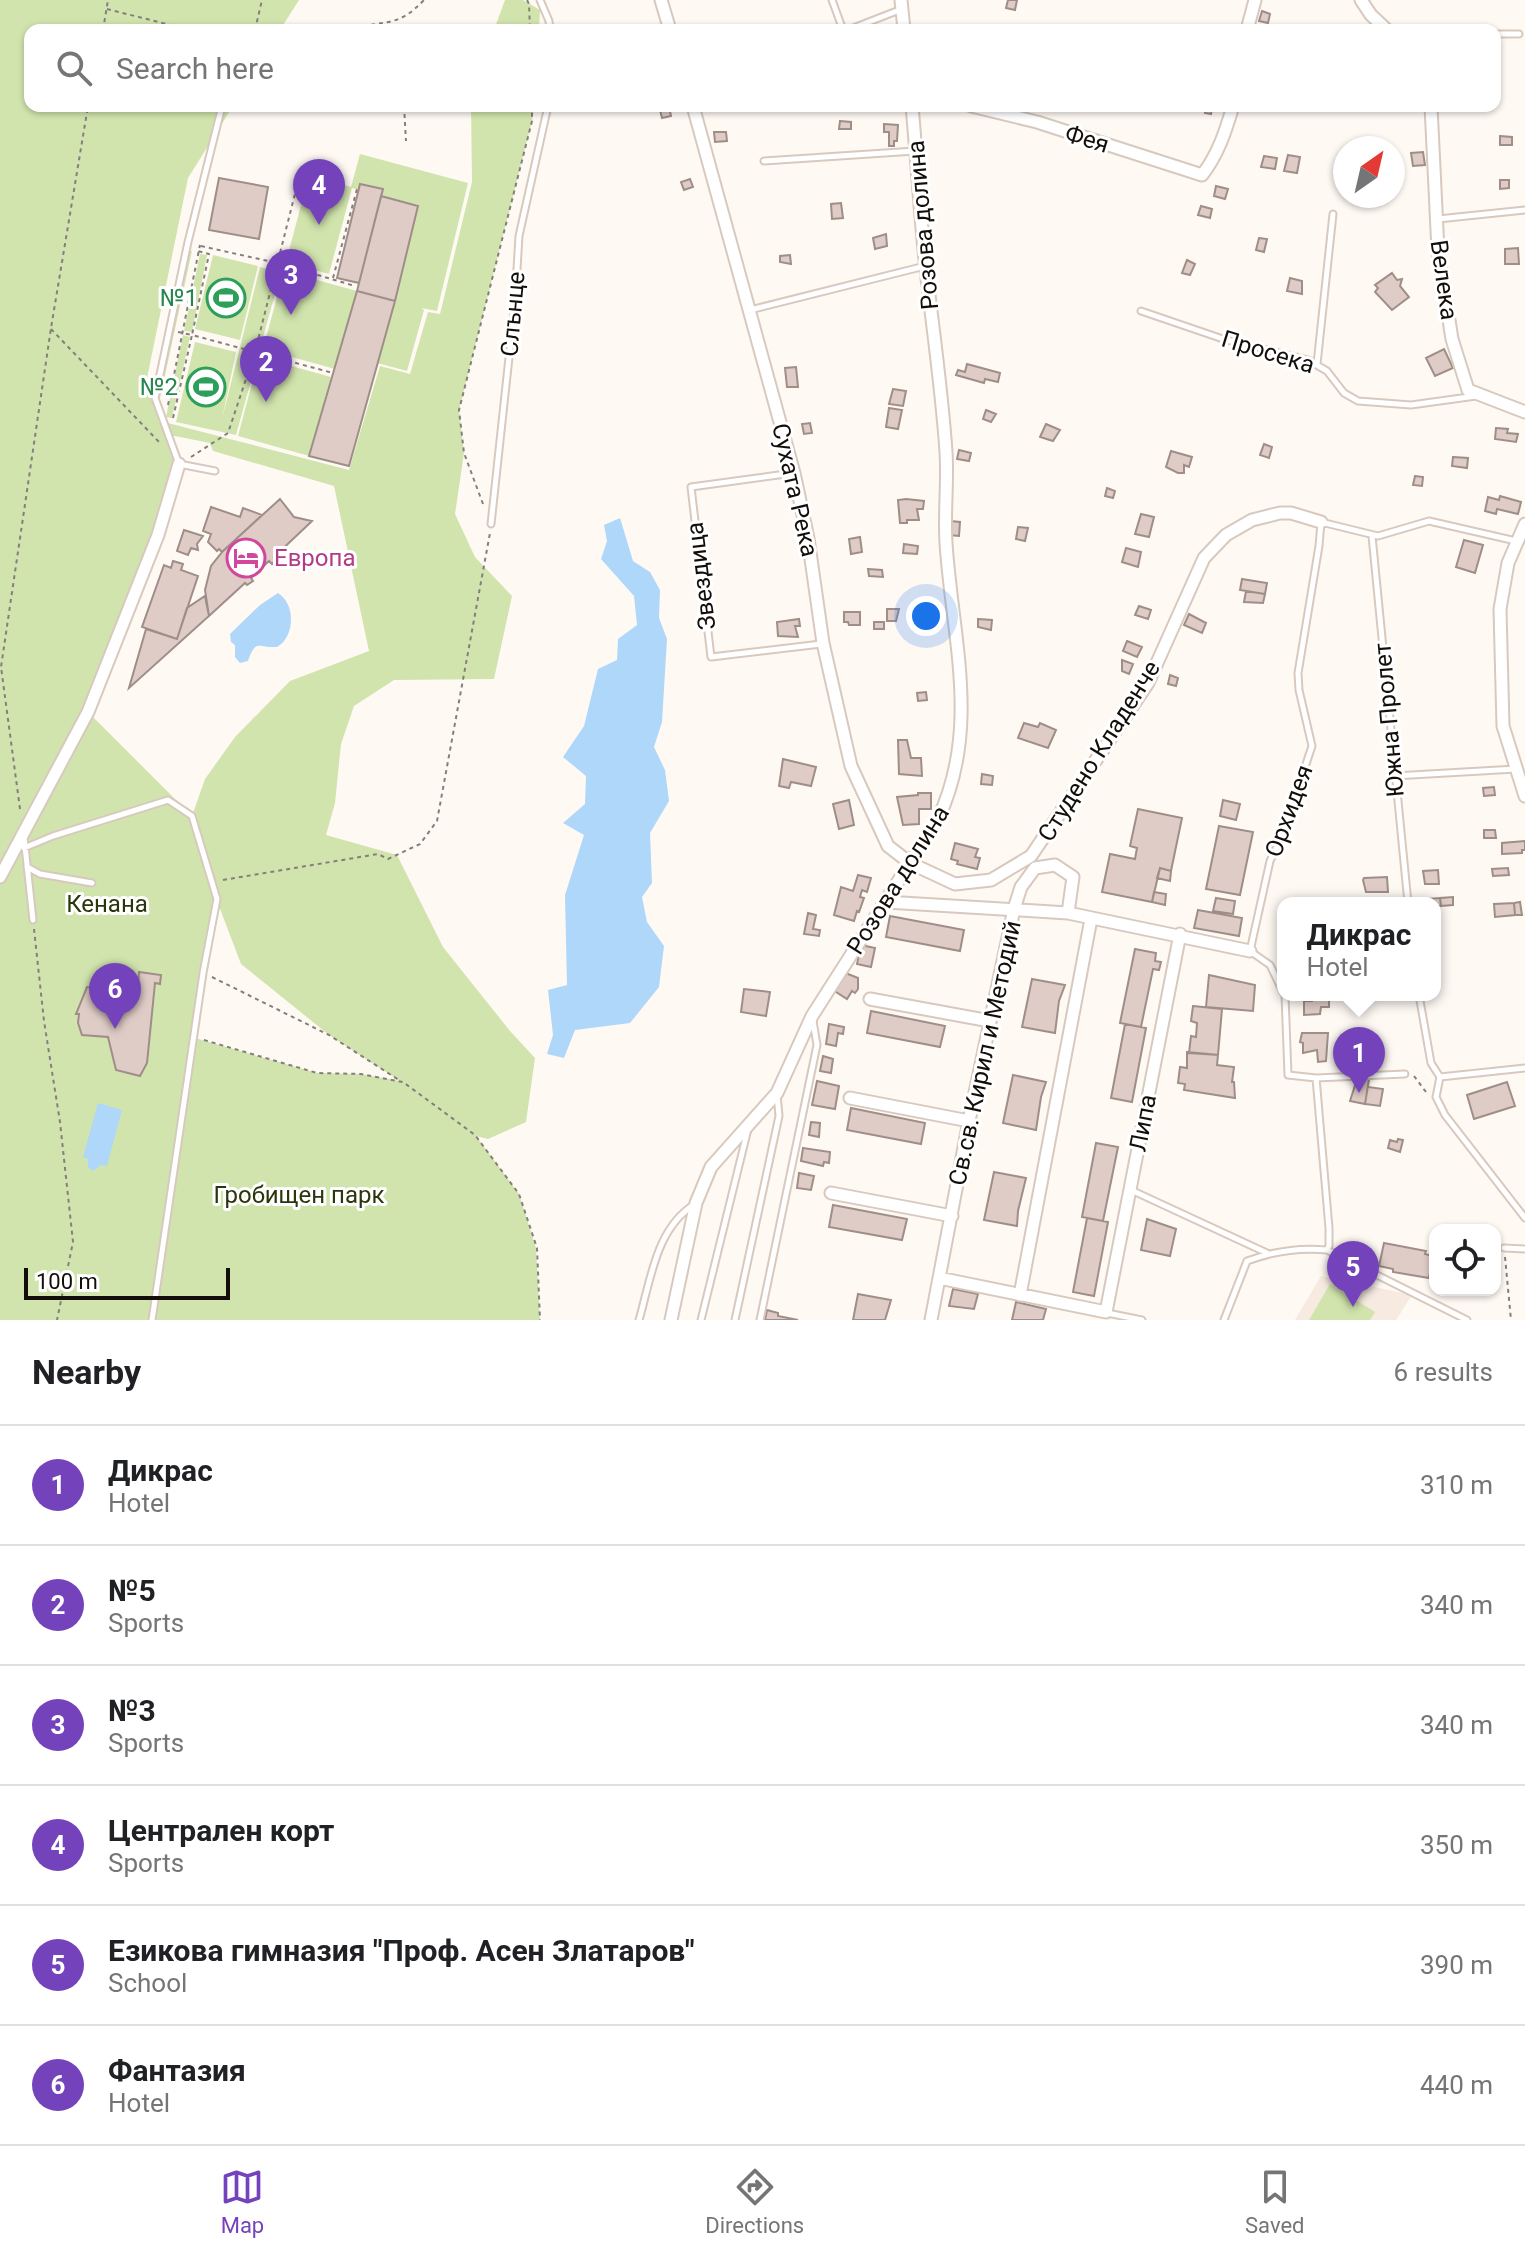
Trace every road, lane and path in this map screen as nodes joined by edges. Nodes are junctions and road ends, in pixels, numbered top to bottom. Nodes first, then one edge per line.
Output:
1 (108, 0) edge
2 (262, 0) edge
3 (424, 0) edge
4 (527, 0) edge
5 (540, 0) edge
6 (661, 0) edge
7 (832, 0) edge
8 (1255, 0) edge
9 (1361, 0) edge
10 (901, 5) edge
11 (107, 9) junction
12 (104, 24) edge
13 (166, 24) edge
14 (256, 24) edge
15 (377, 24) edge
16 (530, 24) edge
17 (549, 24) edge
18 (668, 24) edge
19 (842, 24) edge
20 (858, 24) edge
21 (1249, 24) edge
22 (1381, 24) edge
23 (1501, 34) edge
24 (1519, 34) dead end
25 (87, 112) edge
26 (221, 112) edge
27 (404, 112) edge
28 (532, 112) edge
29 (547, 112) edge
30 (695, 112) edge
31 (913, 112) edge
32 (996, 112) edge
33 (1231, 112) edge
34 (1431, 112) edge
35 (406, 141) dead end
36 (916, 151) junction
37 (764, 161) dead end
38 (301, 170) dead end
39 (357, 189) dead end
40 (1525, 210) edge
41 (1333, 214) dead end
42 (1437, 219) junction
43 (187, 248) junction
44 (199, 251) junction
45 (277, 263) junction
46 (925, 266) junction
47 (333, 279) junction
48 (355, 286) dead end
49 (749, 310) junction
50 (1141, 311) dead end
51 (51, 328) junction
52 (169, 329) junction
53 (182, 333) junction
54 (192, 335) junction
55 (255, 352) junction
56 (1317, 364) junction
57 (333, 373) dead end
58 (1480, 395) junction
59 (1525, 412) edge
60 (173, 420) dead end
61 (164, 423) junction
62 (159, 442) dead end
63 (179, 464) junction
64 (215, 471) dead end
65 (794, 473) junction
66 (1321, 522) junction
67 (491, 524) junction
68 (1525, 524) edge
69 (1372, 536) junction
70 (1518, 542) junction
71 (823, 644) junction
72 (1517, 769) junction
73 (1394, 776) junction
74 (1525, 796) edge
75 (24, 834) junction
76 (24, 848) junction
77 (1033, 862) junction
78 (910, 863) junction
79 (27, 867) junction
80 (0, 877) edge
81 (211, 882) junction
82 (92, 883) dead end
83 (1407, 897) edge
84 (886, 902) junction
85 (1014, 909) junction
86 (1068, 913) junction
87 (1091, 919) junction
88 (33, 920) dead end
89 (1180, 934) junction
90 (35, 937) dead end
91 (1250, 951) junction
92 (203, 973) junction
93 (1277, 979) edge
94 (870, 999) dead end
95 (1284, 1001) edge
96 (1420, 1001) edge
97 (812, 1016) junction
98 (990, 1021) junction
99 (195, 1038) junction
100 (1525, 1068) edge
101 (1405, 1074) joint
102 (1440, 1077) junction
103 (1316, 1078) junction
104 (403, 1082) junction
105 (777, 1093) junction
106 (1436, 1097) junction
107 (850, 1098) dead end
108 (969, 1121) junction
109 (749, 1125) junction
110 (1130, 1189) junction
111 (831, 1193) dead end
112 (696, 1203) junction
113 (952, 1216) junction
114 (1525, 1218) edge
115 (1504, 1248) joint
116 (1525, 1249) edge
117 (1327, 1250) junction
118 (1268, 1253) junction
119 (939, 1278) junction
120 (1020, 1295) junction
121 (1099, 1314) edge
122 (57, 1320) edge
123 (152, 1320) edge
124 (540, 1320) edge
125 (639, 1320) edge
126 (671, 1320) edge
127 (701, 1320) edge
128 (735, 1320) edge
129 (760, 1320) edge
130 (931, 1320) edge
131 (1142, 1320) edge
132 (1224, 1320) edge
133 (1467, 1320) edge
134 (1511, 1320) edge

1 - 11 path
2 - 14 path
3 - 15 path
4 - 16 path
5 - 17 lane
6 - 18 street
7 - 19 lane
8 - 21 street
9 - 22 street
10 - 20 lane
11 - 12 path
11 - 13 path
23 - 24 lane
25 - 51 path
26 - 43 lane
27 - 35 path
28 - 67 path
29 - 67 lane, Слънце
30 - 49 street, Сухата Река
31 - 36 street, Розова долина
32 - 33 street, Фея
34 - 42 street, Велека
36 - 37 lane
36 - 46 street, Розова долина
38 - 45 path
39 - 47 path
40 - 42 lane
41 - 56 lane
42 - 58 street, Велека
43 - 44 path
43 - 52 lane
44 - 45 path
44 - 53 path
44 - 54 path
45 - 47 path
45 - 55 path
46 - 49 lane
46 - 78 street, Розова долина
47 - 48 path
49 - 65 street, Сухата Река
50 - 56 lane, Просека
51 - 62 path
51 - 75 path
52 - 53 path
52 - 61 lane
53 - 54 path
53 - 61 path
54 - 55 path
54 - 60 path
55 - 57 path
55 - 63 path
56 - 58 lane, Просека
58 - 59 street
61 - 63 lane
63 - 64 lane
63 - 75 street
65 - 71 street, Сухата Река
65 - 71 lane, Звездица
66 - 69 lane
66 - 77 street, Студено Кладенче
66 - 91 lane, Орхидея
67 - 81 path
68 - 70 street
69 - 70 lane
69 - 73 lane, Южна Пролет
70 - 72 street
71 - 78 street, Сухата Река
72 - 73 lane
72 - 74 street
73 - 83 lane, Южна Пролет
75 - 76 lane
75 - 80 street
76 - 79 lane
76 - 81 lane
77 - 78 street, Студено Кладенче
77 - 85 street, Св.св. Кирил и Методий
77 - 86 street
78 - 84 street, Розова долина
79 - 82 lane
79 - 88 lane
81 - 92 lane
84 - 85 street
84 - 97 street, Розова долина
85 - 86 street
85 - 98 street, Св.св. Кирил и Методий
86 - 87 street
87 - 89 street
87 - 120 street
89 - 91 street
89 - 110 street, Липа
90 - 122 path
91 - 93 lane
92 - 99 lane
92 - 104 path
94 - 98 street
95 - 103 lane
96 - 102 lane
97 - 105 street, Розова долина
97 - 129 lane
98 - 108 street, Св.св. Кирил и Методий
99 - 104 path
99 - 123 lane
100 - 102 lane
101 - 103 lane
101 - 106 path
102 - 106 lane
103 - 117 lane
104 - 124 path
105 - 109 street, Розова долина
105 - 128 lane
106 - 114 lane
107 - 108 street
108 - 113 street, Св.св. Кирил и Методий
109 - 112 street, Розова долина
109 - 127 lane
110 - 118 lane
110 - 121 street, Липа
111 - 113 street
112 - 125 lane
112 - 126 street, Розова долина
113 - 119 street, Св.св. Кирил и Методий
115 - 116 lane
115 - 134 path
117 - 118 lane
117 - 133 lane
118 - 132 lane
119 - 120 street
119 - 130 street, Св.св. Кирил и Методий
120 - 121 street
121 - 131 lane

